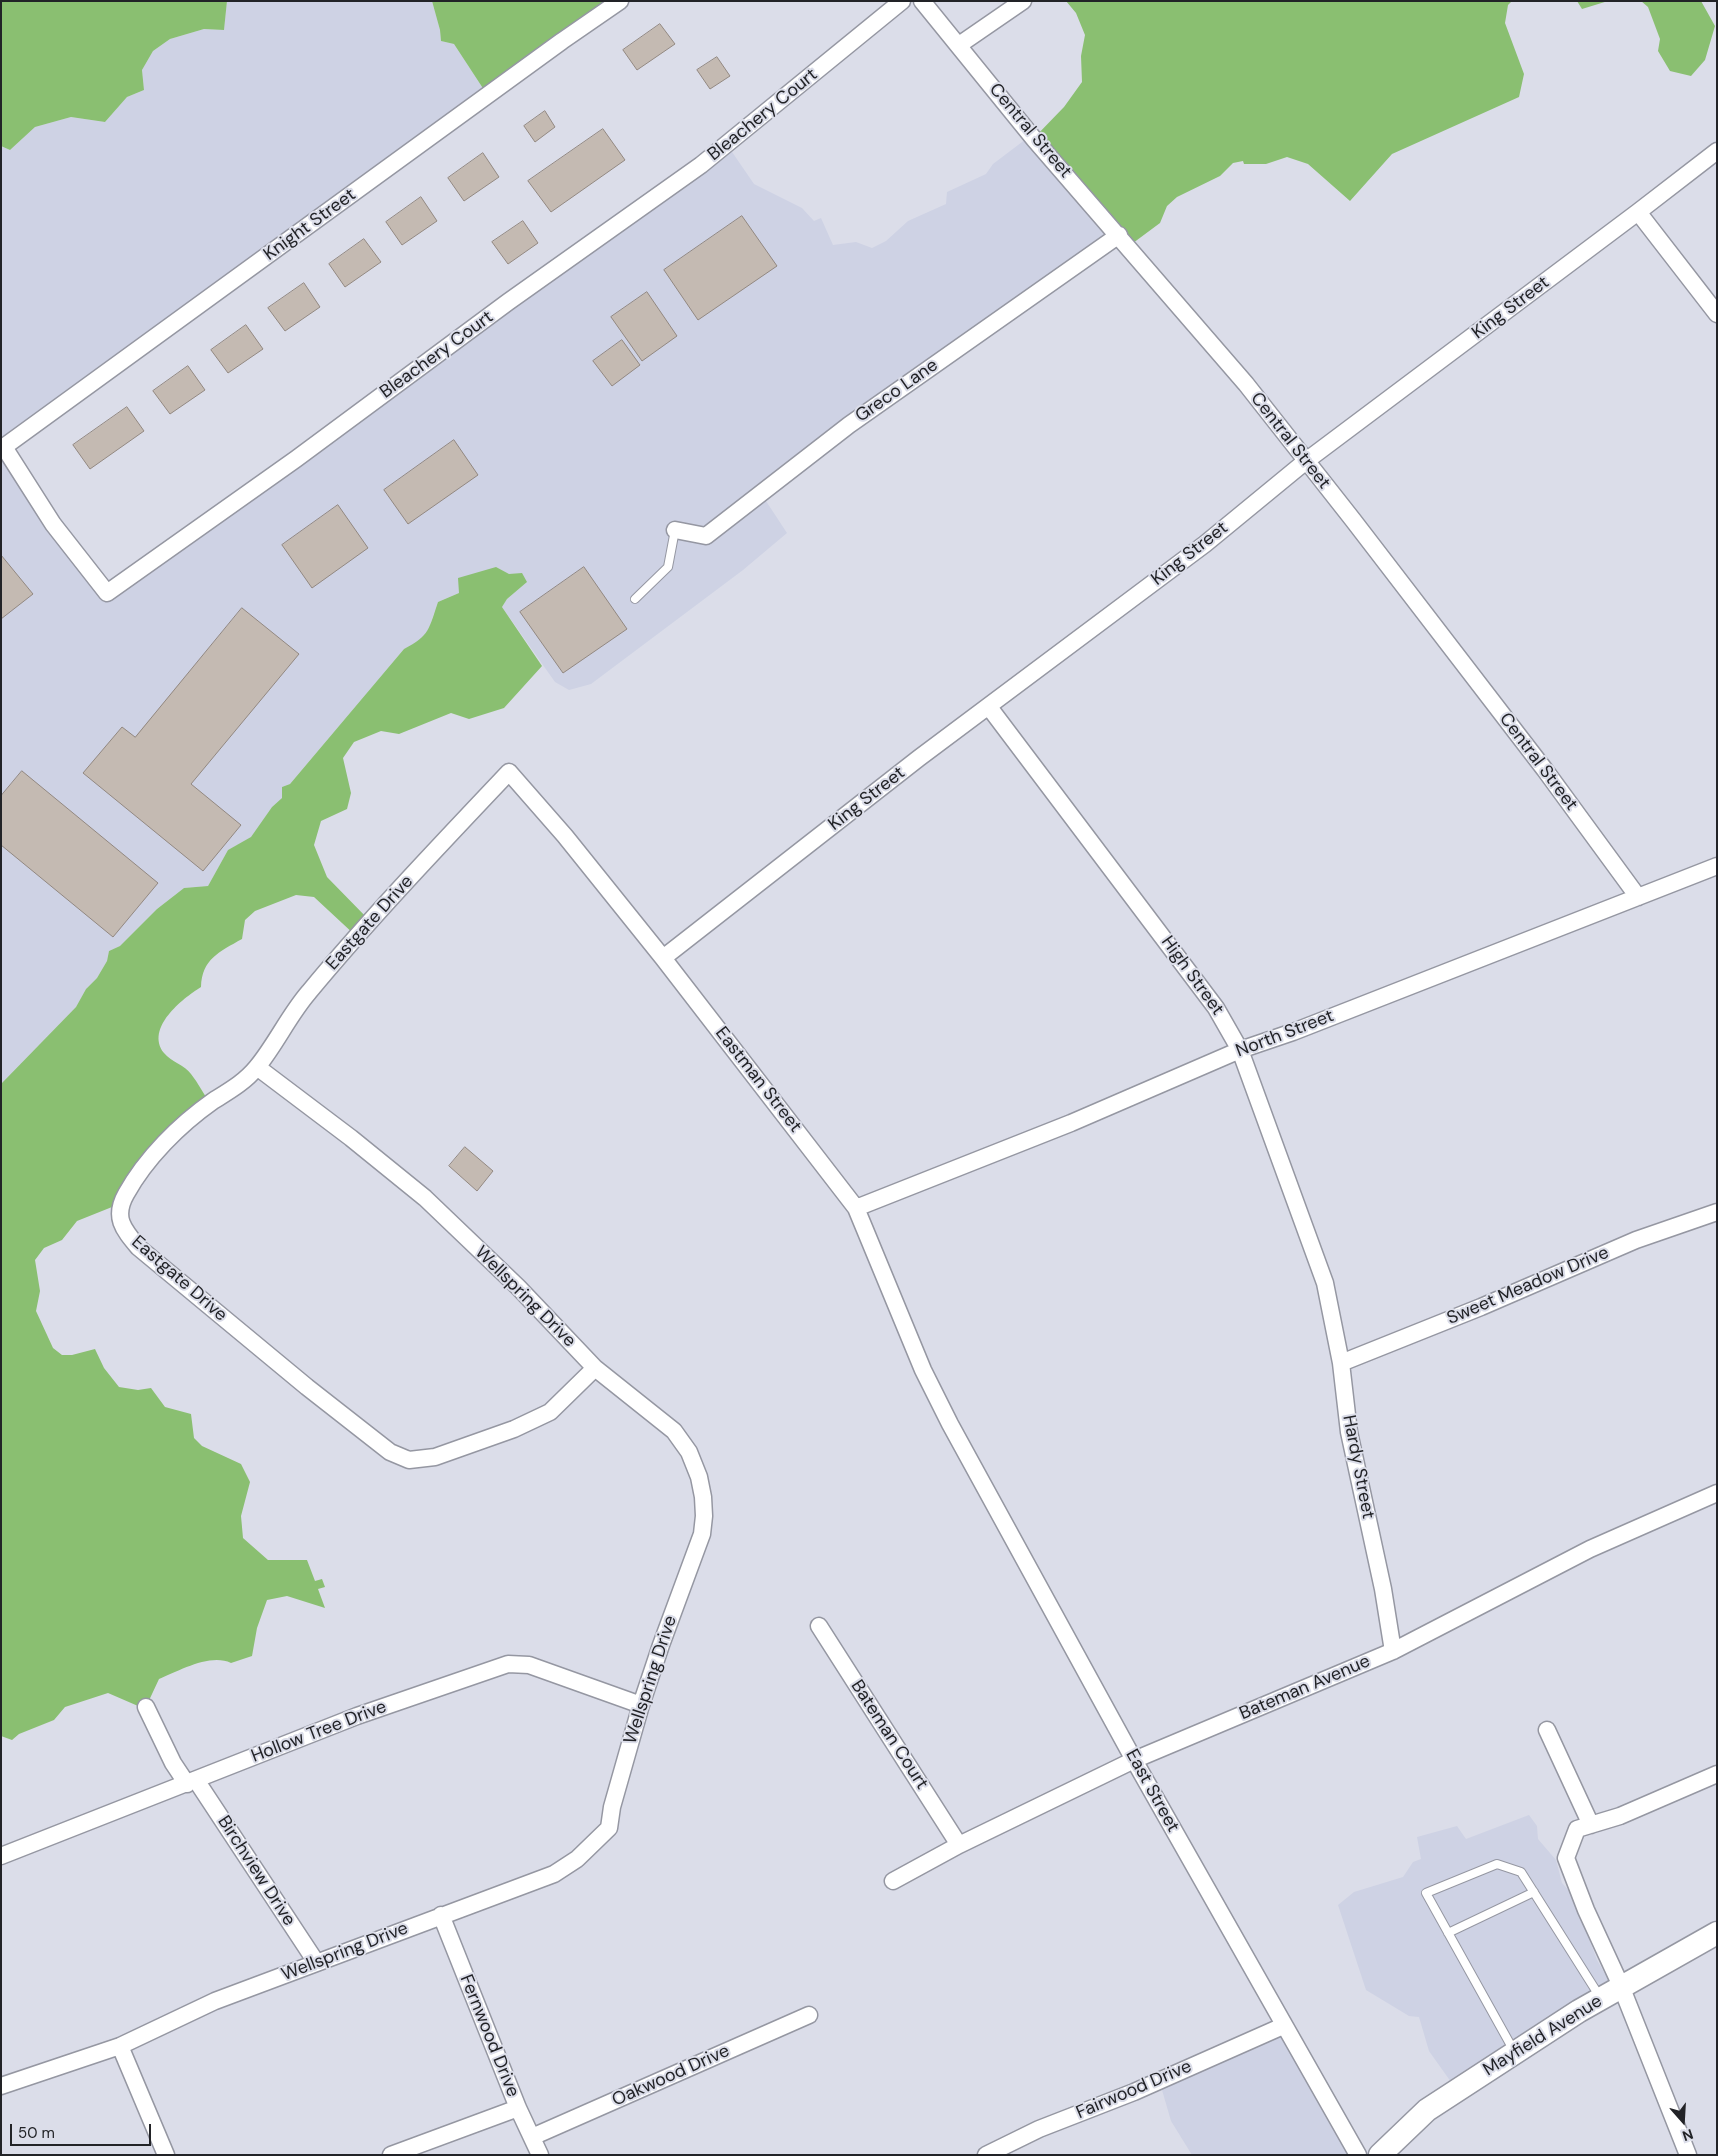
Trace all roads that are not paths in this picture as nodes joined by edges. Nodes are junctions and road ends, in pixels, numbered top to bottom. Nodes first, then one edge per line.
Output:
1 (620, 1) edge
2 (902, 1) edge
3 (922, 1) edge
4 (1023, 1) edge
5 (959, 45) junction
6 (1717, 152) edge
7 (1638, 212) junction
8 (1119, 235) junction
9 (1717, 314) edge
10 (3, 448) edge
11 (1306, 461) junction
12 (675, 530) joint
13 (635, 599) dead end
14 (989, 707) junction
15 (509, 772) joint
16 (1717, 866) edge
17 (1638, 897) junction
18 (663, 958) junction
19 (1240, 1050) junction
20 (257, 1067) junction
21 (856, 1208) junction
22 (1717, 1212) edge
23 (1325, 1283) joint
24 (1341, 1363) junction
25 (595, 1368) junction
26 (950, 1424) joint
27 (1717, 1493) edge
28 (819, 1626) dead end
29 (1393, 1650) junction
30 (641, 1705) junction
31 (146, 1707) dead end
32 (1547, 1730) dead end
33 (1134, 1760) junction
34 (1717, 1774) edge
35 (192, 1782) junction
36 (1591, 1825) junction
37 (959, 1845) junction
38 (1, 1856) edge
39 (892, 1881) dead end
40 (1534, 1892) junction
41 (441, 1915) junction
42 (1717, 1932) edge
43 (1448, 1933) junction
44 (316, 1962) junction
45 (1621, 1986) junction
46 (1601, 1998) junction
47 (809, 2015) dead end
48 (1283, 2026) junction
49 (120, 2046) junction
50 (1515, 2053) junction
51 (1, 2086) edge
52 (518, 2108) junction
53 (532, 2137) junction
54 (166, 2155) edge
55 (391, 2155) edge
56 (540, 2155) edge
57 (986, 2155) edge
58 (1358, 2155) edge
59 (1380, 2155) edge
60 (1688, 2155) edge

1 - 10 street, Knight Street
2 - 10 street, Bleachery Court
3 - 5 street, Central Street
4 - 5 street
5 - 8 street, Central Street
6 - 7 street, King Street
7 - 9 street
7 - 11 street, King Street
8 - 11 street, Central Street
8 - 12 street, Greco Lane
11 - 14 street, King Street
11 - 17 street, Central Street
12 - 13 lane
14 - 18 street, King Street
14 - 19 street, High Street
15 - 18 street, Eastman Street
15 - 20 street, Eastgate Drive
16 - 17 street, North Street
17 - 19 street, North Street
18 - 21 street, Eastman Street
19 - 21 street, North Street
19 - 23 street, High Street
20 - 25 street, Wellspring Drive
20 - 25 street, Eastgate Drive
21 - 26 street, Eastman Street
22 - 24 street, Sweet Meadow Drive
23 - 24 street, Hardy Street
24 - 29 street, Hardy Street
25 - 30 street, Wellspring Drive
26 - 33 street, East Street
27 - 29 street, Bateman Avenue
28 - 37 street, Bateman Court
29 - 33 street, Bateman Avenue
30 - 35 street, Hollow Tree Drive
30 - 41 street, Wellspring Drive
31 - 35 street, Birchview Drive
32 - 36 street
33 - 37 street, Bateman Avenue
33 - 48 street, East Street
34 - 36 street
35 - 38 street, Hollow Tree Drive
35 - 44 street, Birchview Drive
36 - 45 street
37 - 39 street, Bateman Avenue
40 - 43 lane
40 - 43 lane
40 - 46 lane
41 - 44 street, Wellspring Drive
41 - 52 street, Fernwood Drive
42 - 45 main road, Mayfield Avenue
43 - 50 lane
44 - 49 street, Wellspring Drive
45 - 46 main road, Mayfield Avenue
45 - 60 street
46 - 50 main road, Mayfield Avenue
47 - 53 street, Oakwood Drive
48 - 57 street, Fairwood Drive
48 - 58 street, East Street
49 - 51 street, Wellspring Drive
49 - 54 street
50 - 59 main road, Mayfield Avenue
52 - 53 street, Fernwood Drive
52 - 55 street
53 - 56 street, Fernwood Drive

